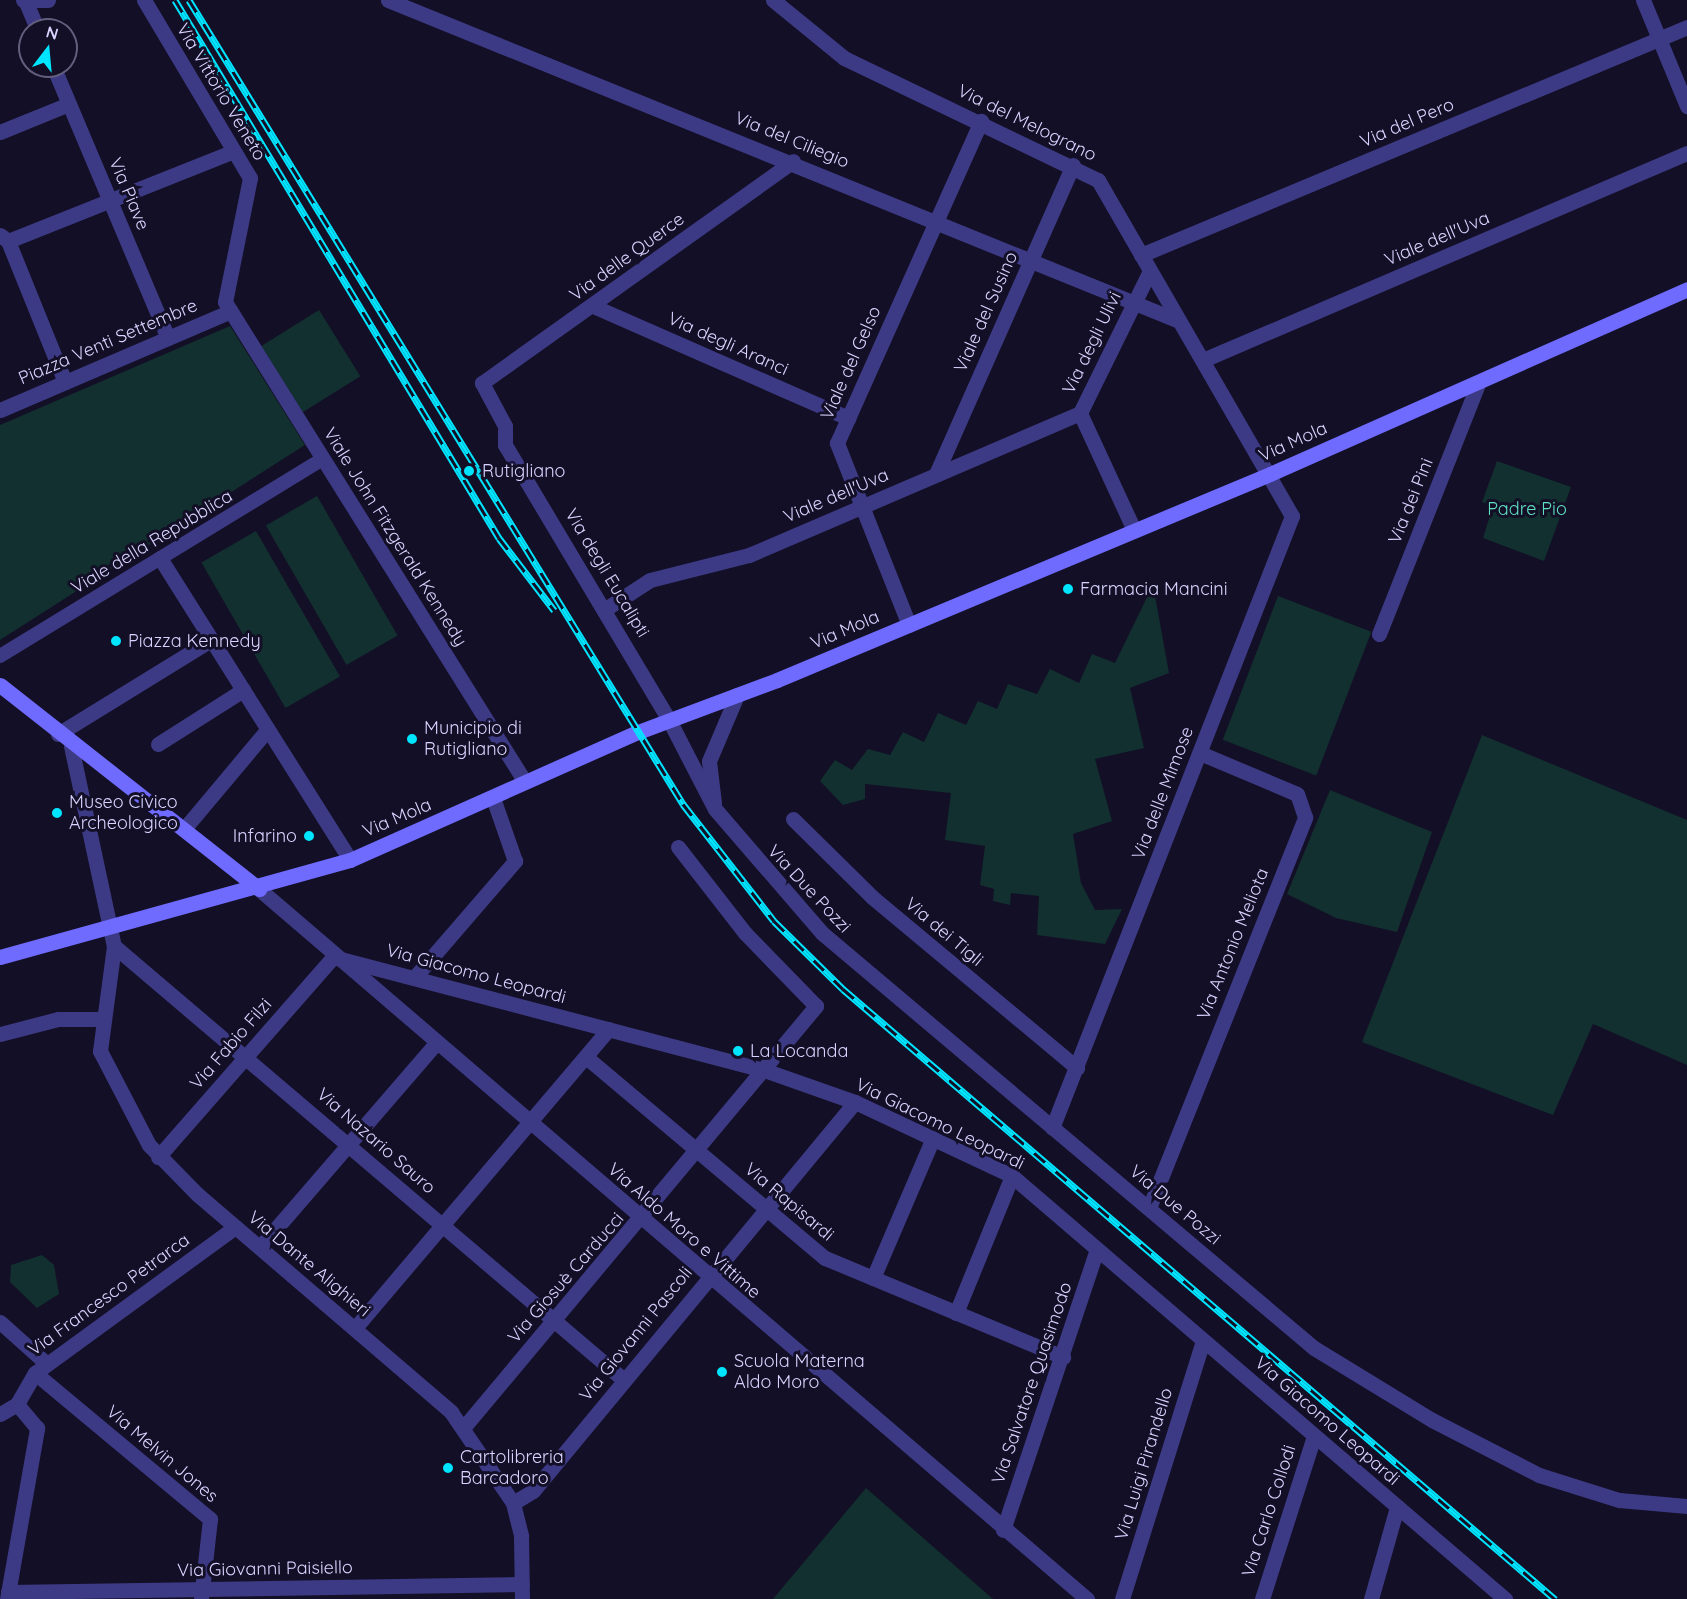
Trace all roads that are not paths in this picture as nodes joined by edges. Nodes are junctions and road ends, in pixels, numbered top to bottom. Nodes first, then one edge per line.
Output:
1 (24, 0) edge
2 (48, 0) edge
3 (144, 0) edge
4 (388, 0) edge
5 (773, 0) edge
6 (1643, 0) edge
7 (32, 18) edge
8 (1687, 27) edge
9 (1660, 39) junction
10 (58, 78) edge
11 (69, 104) junction
12 (1687, 106) edge
13 (981, 121) junction
14 (0, 132) edge
15 (234, 151) junction
16 (1687, 153) edge
17 (793, 161) junction
18 (1073, 165) junction
19 (111, 200) junction
20 (937, 220) junction
21 (4, 238) edge
22 (1141, 255) junction
23 (1031, 260) junction
24 (1149, 271) junction
25 (1687, 289) edge
26 (1134, 302) junction
27 (593, 306) junction
28 (231, 311) junction
29 (1179, 321) junction
30 (168, 338) junction
31 (1203, 360) junction
32 (64, 382) junction
33 (1479, 382) junction
34 (482, 383) joint
35 (0, 410) edge
36 (1080, 413) junction
37 (848, 418) junction
38 (323, 459) junction
39 (936, 474) junction
40 (1270, 474) junction
41 (862, 507) junction
42 (1134, 531) junction
43 (160, 558) junction
44 (607, 608) junction
45 (909, 625) junction
46 (1379, 634) dead end
47 (211, 640) junction
48 (0, 656) edge
49 (0, 685) edge
50 (243, 690) junction
51 (737, 695) junction
52 (669, 720) junction
53 (267, 730) junction
54 (58, 734) junction
55 (158, 744) dead end
56 (71, 746) junction
57 (1200, 753) junction
58 (525, 782) junction
59 (493, 798) junction
60 (715, 809) junction
61 (793, 819) dead end
62 (184, 829) junction
63 (678, 847) dead end
64 (350, 860) junction
65 (259, 889) junction
66 (109, 928) junction
67 (114, 946) junction
68 (0, 957) edge
69 (333, 957) junction
70 (414, 978) junction
71 (101, 1018) junction
72 (609, 1029) junction
73 (0, 1034) edge
74 (435, 1044) junction
75 (246, 1056) junction
76 (586, 1057) junction
77 (1077, 1068) junction
78 (764, 1070) junction
79 (855, 1102) junction
80 (529, 1125) junction
81 (1052, 1128) junction
82 (933, 1138) junction
83 (349, 1144) junction
84 (698, 1151) junction
85 (158, 1157) junction
86 (1012, 1176) junction
87 (1149, 1208) junction
88 (767, 1209) junction
89 (641, 1221) junction
90 (445, 1226) junction
91 (235, 1227) junction
92 (260, 1247) junction
93 (1097, 1249) junction
94 (708, 1278) junction
95 (873, 1278) junction
96 (956, 1313) junction
97 (555, 1320) junction
98 (0, 1322) edge
99 (355, 1328) junction
100 (1203, 1340) junction
101 (1063, 1357) junction
102 (41, 1368) junction
103 (624, 1380) junction
104 (16, 1404) junction
105 (0, 1414) edge
106 (464, 1427) junction
107 (1314, 1436) junction
108 (513, 1503) junction
109 (1687, 1506) edge
110 (1397, 1507) junction
111 (1003, 1530) junction
112 (522, 1592) edge
113 (201, 1594) edge
114 (8, 1595) edge
115 (1086, 1599) edge
116 (1122, 1599) edge
117 (1262, 1599) edge
118 (1371, 1599) edge
119 (1505, 1599) edge

1 - 2 street
1 - 7 street
3 - 15 street, Via Vittorio Veneto
4 - 17 street, Via del Ciliegio
5 - 13 street, Via del Melograno
6 - 9 street
8 - 9 street, Via del Pero
9 - 12 street
9 - 22 street, Via del Pero
10 - 11 street, Via Piave
11 - 14 street
11 - 19 street, Via Piave
13 - 18 street, Via del Melograno
13 - 20 street, Viale del Gelso
15 - 19 street
15 - 28 street, Via Vittorio Veneto
16 - 31 street, Viale dell'Uva
17 - 20 street, Via del Ciliegio
17 - 27 street, Via delle Querce
18 - 22 street, Via del Melograno
18 - 23 street, Viale del Susino
19 - 21 street
19 - 30 street, Via Piave
20 - 23 street, Via del Ciliegio
20 - 37 street, Viale del Gelso
21 - 32 street
22 - 24 street, Via del Melograno
23 - 26 street, Via del Ciliegio
23 - 39 street, Viale del Susino
24 - 26 street, Via degli Ulivi
24 - 29 street, Via del Melograno
25 - 33 main road, Via Mola
26 - 29 street, Via del Ciliegio
26 - 36 street, Via degli Ulivi
27 - 34 street, Via delle Querce
27 - 37 street, Via degli Aranci
28 - 30 street, Piazza Venti Settembre
28 - 38 street, Viale John Fitzgerald Kennedy
29 - 31 street, Via del Melograno
30 - 32 street, Piazza Venti Settembre
31 - 40 street, Via del Melograno
32 - 35 street, Piazza Venti Settembre
33 - 40 main road, Via Mola
33 - 46 street, Via dei Pini
34 - 44 street, Via degli Eucalipti
36 - 39 street, Viale dell'Uva
36 - 42 street, Via degli Ulivi
37 - 41 street, Viale del Gelso
38 - 43 street, Viale della Repubblica
38 - 58 street, Viale John Fitzgerald Kennedy
39 - 41 street, Viale dell'Uva
40 - 42 main road, Via Mola
40 - 57 street, Via delle Mimose
41 - 44 street, Viale dell'Uva
41 - 45 street, Viale del Gelso
42 - 45 main road, Via Mola
43 - 47 street
43 - 48 street, Viale della Repubblica
44 - 52 street, Via degli Eucalipti
45 - 51 main road, Via Mola
47 - 50 street
47 - 54 street
49 - 54 main road
50 - 53 street
50 - 55 street
51 - 52 main road, Via Mola
51 - 60 street
52 - 58 main road, Via Mola
52 - 60 street, Via Due Pozzi
53 - 62 street
53 - 64 street
54 - 56 main road
56 - 62 main road
56 - 66 street
57 - 77 street, Via delle Mimose
57 - 87 street, Via Antonio Meliota
58 - 59 main road, Via Mola
59 - 64 main road, Via Mola
59 - 70 street
60 - 81 street, Via Due Pozzi
61 - 77 street, Via dei Tigli
62 - 65 main road
63 - 78 street, Via Giosuè Carducci
64 - 65 main road, Via Mola
65 - 66 main road, Via Mola
65 - 69 street, Via Aldo Moro e Vittime
66 - 67 street
66 - 68 main road, Via Mola
67 - 71 street, Via Dante Alighieri
67 - 75 street, Via Nazario Sauro
69 - 70 street, Via Giacomo Leopardi
69 - 74 street, Via Aldo Moro e Vittime
69 - 75 street, Via Fabio Filzi
70 - 72 street, Via Giacomo Leopardi
71 - 73 street
71 - 85 street, Via Dante Alighieri
72 - 76 street
72 - 78 street, Via Giacomo Leopardi
74 - 80 street, Via Aldo Moro e Vittime
74 - 83 street
75 - 83 street, Via Nazario Sauro
75 - 85 street, Via Fabio Filzi
76 - 80 street
76 - 84 street, Via Rapisardi
77 - 81 street, Via delle Mimose
78 - 79 street, Via Giacomo Leopardi
78 - 84 street, Via Giosuè Carducci
79 - 82 street, Via Giacomo Leopardi
79 - 88 street, Via Giovanni Pascoli
80 - 89 street, Via Aldo Moro e Vittime
80 - 90 street
81 - 87 street, Via Due Pozzi
82 - 86 street, Via Giacomo Leopardi
82 - 95 street
83 - 90 street, Via Nazario Sauro
83 - 92 street
84 - 88 street, Via Rapisardi
84 - 89 street, Via Giosuè Carducci
85 - 91 street, Via Dante Alighieri
86 - 93 street, Via Giacomo Leopardi
86 - 96 street
87 - 109 street, Via Due Pozzi
88 - 94 street, Via Giovanni Pascoli
88 - 95 street, Via Rapisardi
89 - 94 street, Via Aldo Moro e Vittime
89 - 97 street, Via Giosuè Carducci
90 - 97 street, Via Nazario Sauro
90 - 99 street
91 - 92 street, Via Dante Alighieri
91 - 102 street, Via Francesco Petrarca
92 - 99 street, Via Dante Alighieri
93 - 100 street, Via Giacomo Leopardi
93 - 101 street, Via Salvatore Quasimodo
94 - 103 street, Via Giovanni Pascoli
94 - 111 street, Via Aldo Moro e Vittime
95 - 96 street, Via Rapisardi
96 - 101 street, Via Rapisardi
97 - 103 street, Via Nazario Sauro
97 - 106 street, Via Giosuè Carducci
98 - 102 street
99 - 106 street, Via Dante Alighieri
100 - 107 street, Via Giacomo Leopardi
100 - 116 street, Via Luigi Pirandello
101 - 111 street, Via Salvatore Quasimodo
102 - 104 street, Via Francesco Petrarca
102 - 113 street, Via Melvin Jones
103 - 108 street, Via Giovanni Pascoli
104 - 105 street
104 - 114 street
106 - 108 street, Via Dante Alighieri
107 - 110 street, Via Giacomo Leopardi
107 - 117 street, Via Carlo Collodi
108 - 112 street, Via Dante Alighieri
110 - 118 street
110 - 119 street, Via Giacomo Leopardi
111 - 115 street, Via Aldo Moro e Vittime
112 - 113 street, Via Giovanni Paisiello
113 - 114 street, Via Giovanni Paisiello

